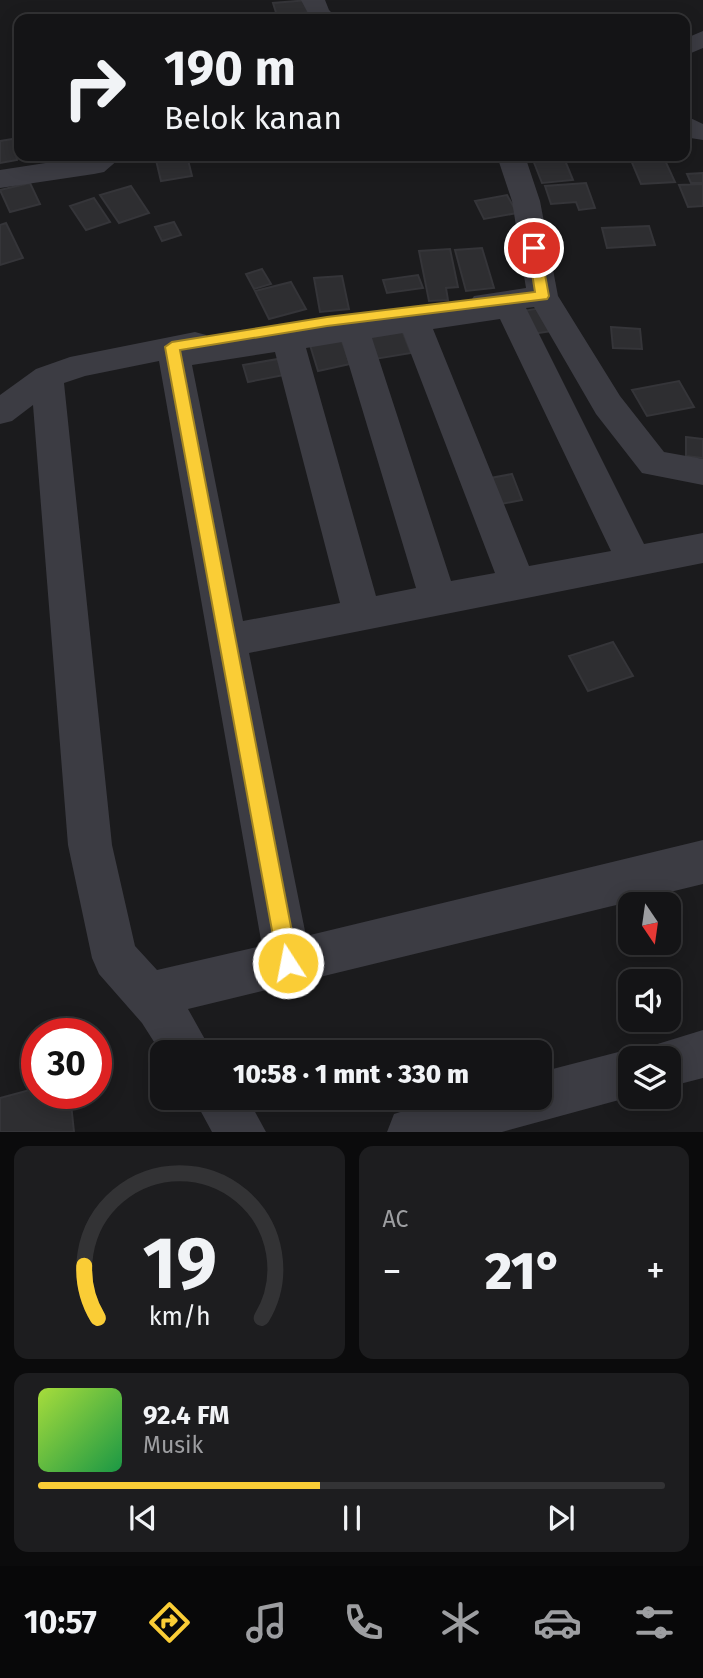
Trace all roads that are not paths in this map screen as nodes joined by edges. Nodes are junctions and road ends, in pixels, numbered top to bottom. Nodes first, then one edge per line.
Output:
1 (102, 161) edge
2 (513, 161) edge
3 (0, 179) edge
4 (542, 296) junction
5 (414, 321) junction
6 (354, 330) junction
7 (287, 338) junction
8 (173, 351) junction
9 (47, 377) junction
10 (0, 412) edge
11 (703, 472) edge
12 (703, 548) edge
13 (634, 561) junction
14 (518, 584) junction
15 (438, 599) junction
16 (362, 614) junction
17 (227, 641) junction
18 (703, 862) edge
19 (288, 963) junction
20 (148, 995) junction
21 (180, 1040) edge
22 (703, 1054) edge
23 (681, 1060) edge
24 (618, 1076) edge
25 (552, 1094) edge
26 (227, 1110) edge
27 (492, 1110) edge
28 (241, 1132) edge
29 (412, 1132) edge

1 - 3 street
2 - 4 street
4 - 8 street
4 - 11 street
5 - 6 street
5 - 13 street
5 - 14 street
6 - 7 street
6 - 15 street
7 - 8 street
7 - 16 street
8 - 9 street
8 - 17 street
9 - 10 street
9 - 20 street
12 - 13 street
13 - 14 street
14 - 15 street
15 - 16 street
16 - 17 street
17 - 19 street
18 - 19 street
19 - 20 street
20 - 21 street
22 - 23 street
24 - 25 street
26 - 28 street
27 - 29 street

